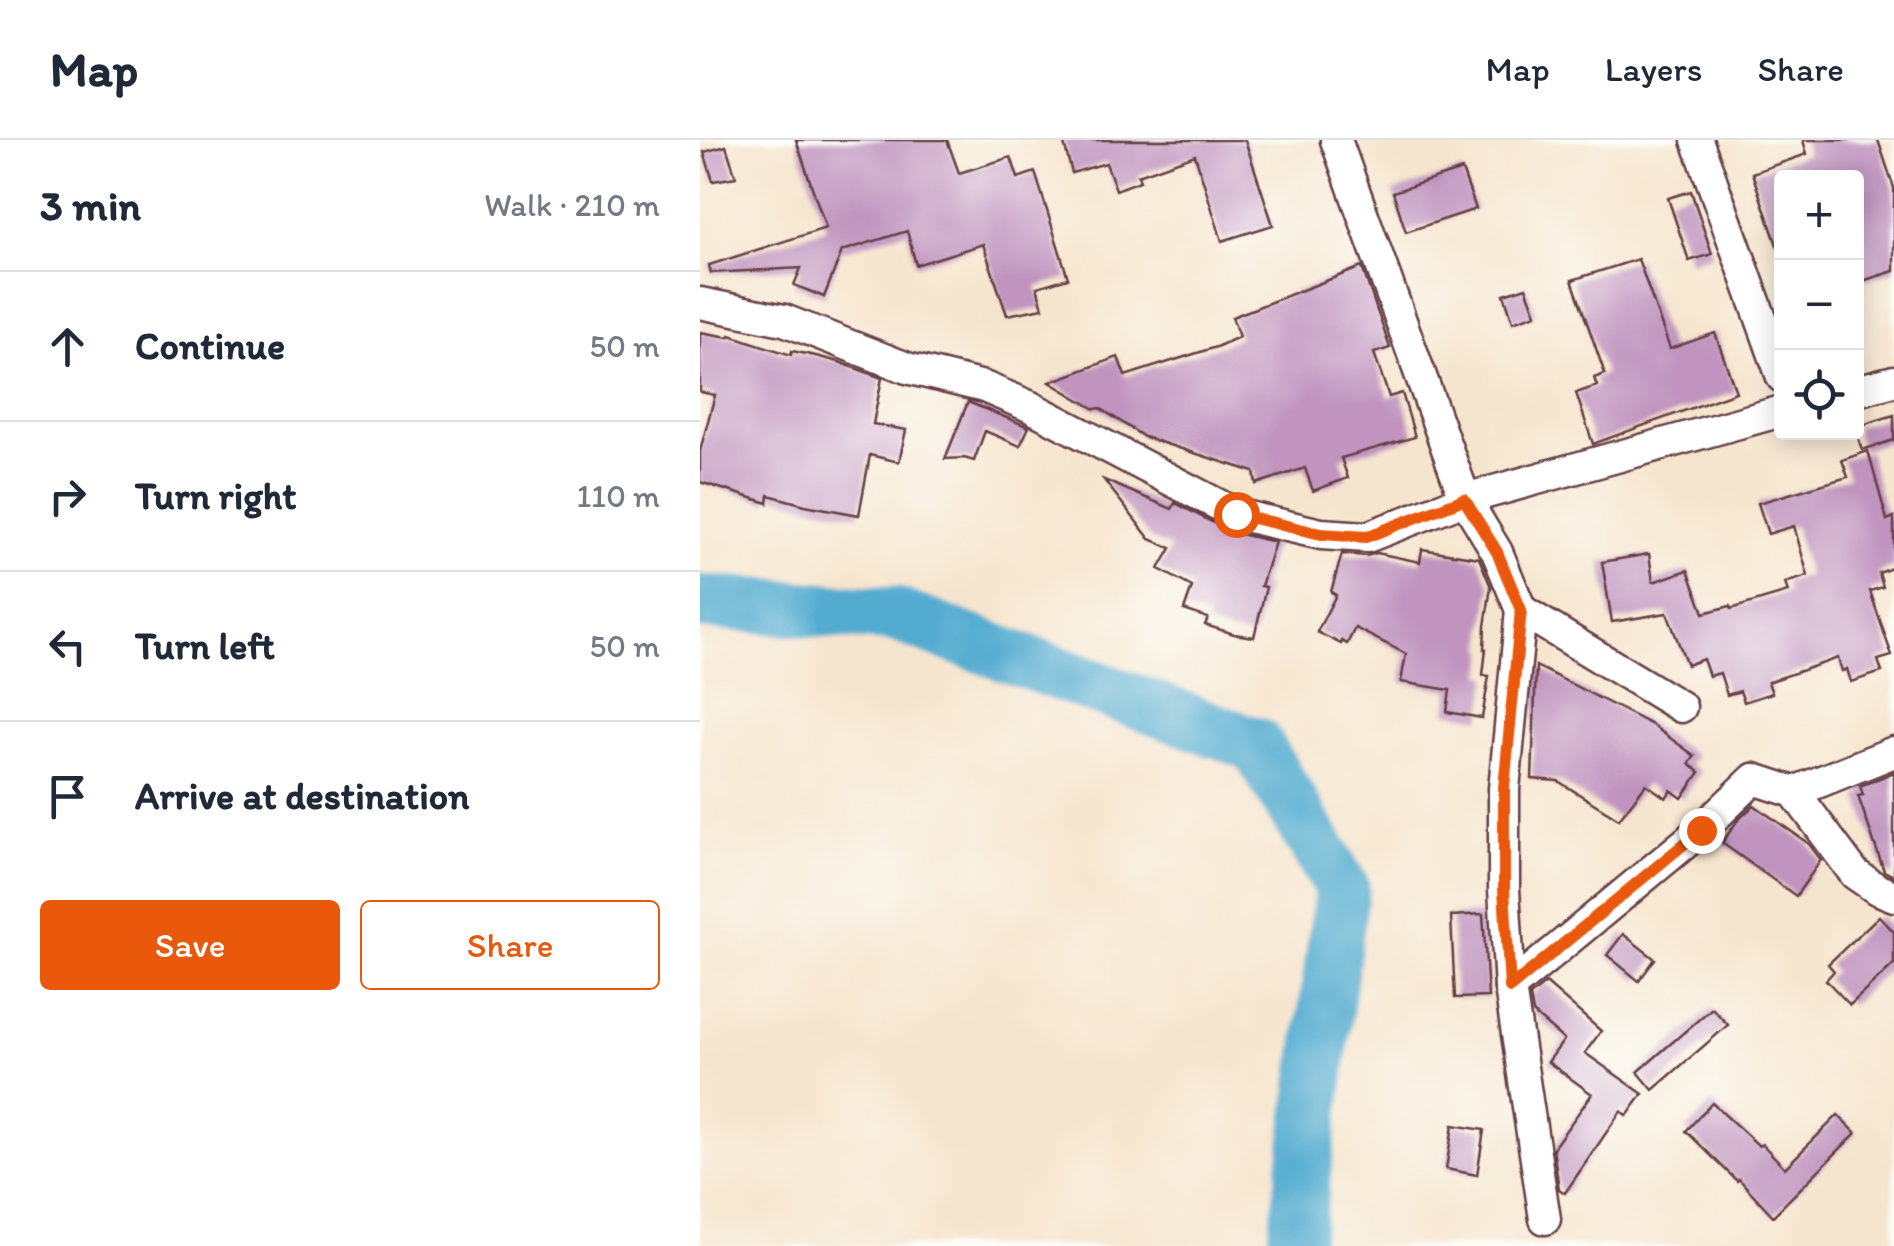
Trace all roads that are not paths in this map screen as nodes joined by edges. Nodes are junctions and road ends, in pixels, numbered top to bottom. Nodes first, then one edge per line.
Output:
1 (1336, 140) edge
2 (1697, 140) edge
3 (700, 303) edge
4 (1774, 355) edge
5 (1894, 381) edge
6 (1864, 389) edge
7 (1774, 414) edge
8 (1464, 499) junction
9 (1521, 610) junction
10 (1681, 707) dead end
11 (1894, 752) edge
12 (1794, 792) junction
13 (1894, 896) edge
14 (1510, 988) junction
15 (1545, 1219) dead end

1 - 8 street
2 - 4 street
3 - 8 street
5 - 6 street
7 - 8 street
8 - 9 street
9 - 10 street
9 - 14 street
11 - 12 street
12 - 13 street
12 - 14 street
14 - 15 street

